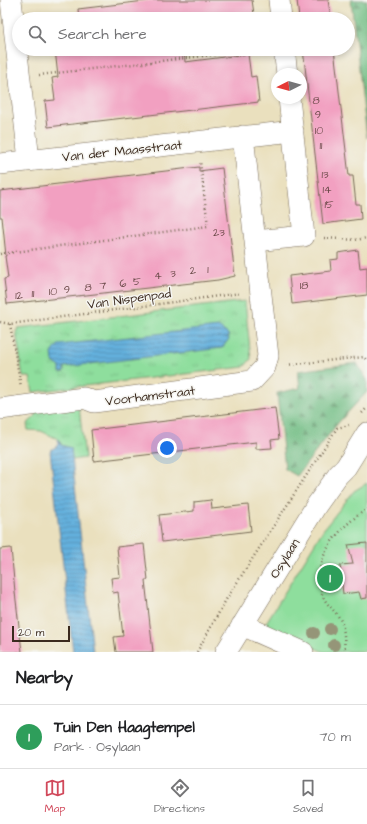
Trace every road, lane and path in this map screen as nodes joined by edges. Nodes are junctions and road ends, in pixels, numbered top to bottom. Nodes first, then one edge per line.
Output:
1 (12, 0) edge
2 (279, 0) edge
3 (13, 12) edge
4 (280, 12) edge
5 (18, 56) edge
6 (208, 56) edge
7 (285, 56) edge
8 (286, 68) edge
9 (20, 78) junction
10 (290, 104) edge
11 (293, 131) junction
12 (243, 136) junction
13 (198, 142) junction
14 (29, 160) junction
15 (0, 164) edge
16 (304, 236) junction
17 (367, 238) edge
18 (255, 241) junction
19 (0, 254) edge
20 (260, 291) junction
21 (0, 322) edge
22 (10, 324) junction
23 (367, 361) edge
24 (259, 374) junction
25 (24, 406) junction
26 (0, 409) edge
27 (358, 429) edge
28 (367, 455) edge
29 (346, 467) junction
30 (367, 509) edge
31 (242, 625) junction
32 (197, 652) edge
33 (226, 652) edge
34 (303, 652) edge
35 (345, 652) edge

1 - 3 street
2 - 4 street
5 - 9 street
6 - 9 path
7 - 8 street
9 - 14 street
10 - 11 street
11 - 12 street, Van der Maasstraat
11 - 16 street
12 - 13 street, Van der Maasstraat
12 - 18 street
13 - 14 street, Van der Maasstraat
13 - 19 path
14 - 15 street, Van der Maasstraat
16 - 17 path
16 - 18 street
18 - 20 street
20 - 22 path, Van Nispenpad
20 - 24 street
21 - 22 path, Van Nispenpad
22 - 25 path
23 - 24 path
24 - 25 street, Voorhamstraat
25 - 26 street, Voorhamstraat
27 - 29 street, Osylaan
27 - 32 path
28 - 29 street, Osylaan
29 - 31 street, Osylaan
30 - 35 path
31 - 33 street, Osylaan
31 - 34 street

